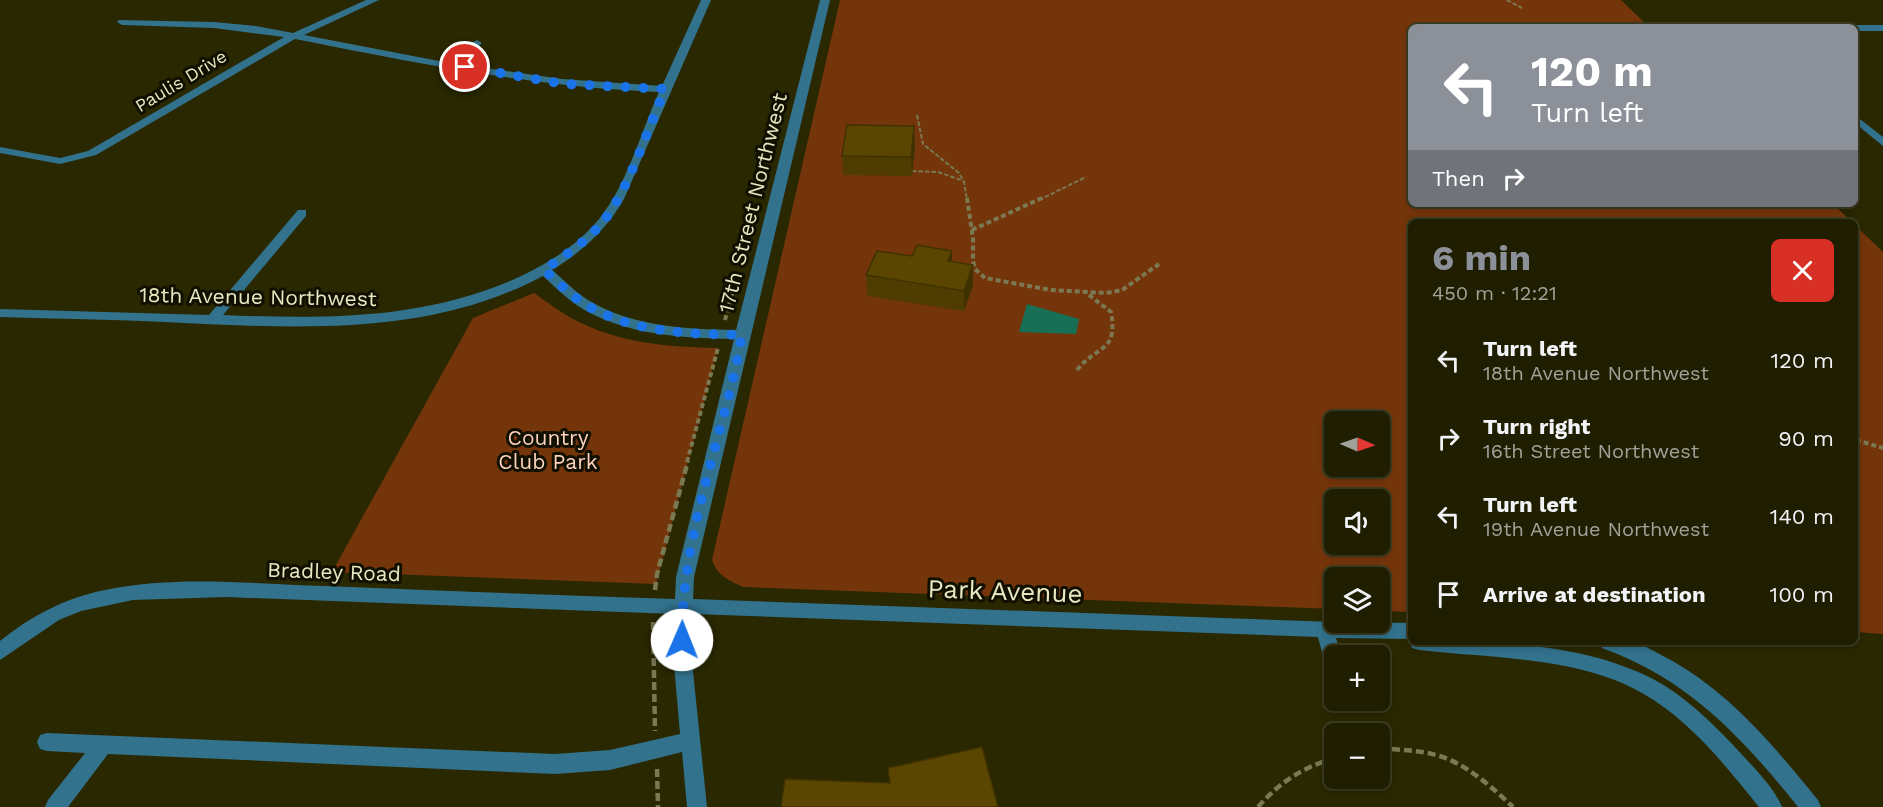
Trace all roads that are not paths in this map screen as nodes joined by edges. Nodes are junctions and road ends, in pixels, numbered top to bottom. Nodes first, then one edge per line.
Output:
1 (374, 0) edge
2 (706, 0) edge
3 (825, 0) edge
4 (122, 22) dead end
5 (1858, 28) edge
6 (1883, 28) edge
7 (294, 36) junction
8 (477, 44) dead end
9 (443, 63) junction
10 (665, 89) junction
11 (1858, 121) edge
12 (1883, 143) edge
13 (0, 150) edge
14 (302, 213) dead end
15 (544, 270) junction
16 (0, 313) edge
17 (212, 320) junction
18 (742, 335) junction
19 (682, 608) junction
20 (1324, 630) edge
21 (1390, 631) edge
22 (1408, 631) edge
23 (1349, 633) edge
24 (1408, 640) edge
25 (1444, 645) edge
26 (1617, 645) edge
27 (0, 652) edge
28 (690, 741) junction
29 (47, 742) dead end
30 (104, 744) junction
31 (55, 807) edge
32 (697, 807) edge
33 (1772, 807) edge
34 (1811, 807) edge

1 - 7 street, Paulis Drive
2 - 10 street, 18th Avenue Northwest
3 - 18 street, 17th Street Northwest
4 - 7 street
5 - 6 street
7 - 9 street
7 - 13 street, Paulis Drive
8 - 9 street
9 - 10 street
10 - 15 street, 18th Avenue Northwest
11 - 12 street
14 - 17 street
15 - 17 street, 18th Avenue Northwest
15 - 18 street
16 - 17 street, 18th Avenue Northwest
18 - 19 street, 17th Street Northwest
19 - 20 street, Park Avenue
19 - 27 street, Bradley Road
19 - 28 street, 17th Street Northwest
21 - 22 street, Park Avenue
23 - 24 street, Park Avenue
25 - 33 street
26 - 34 street
28 - 30 street
28 - 32 street, 17th Street Northwest
29 - 30 street
30 - 31 street

